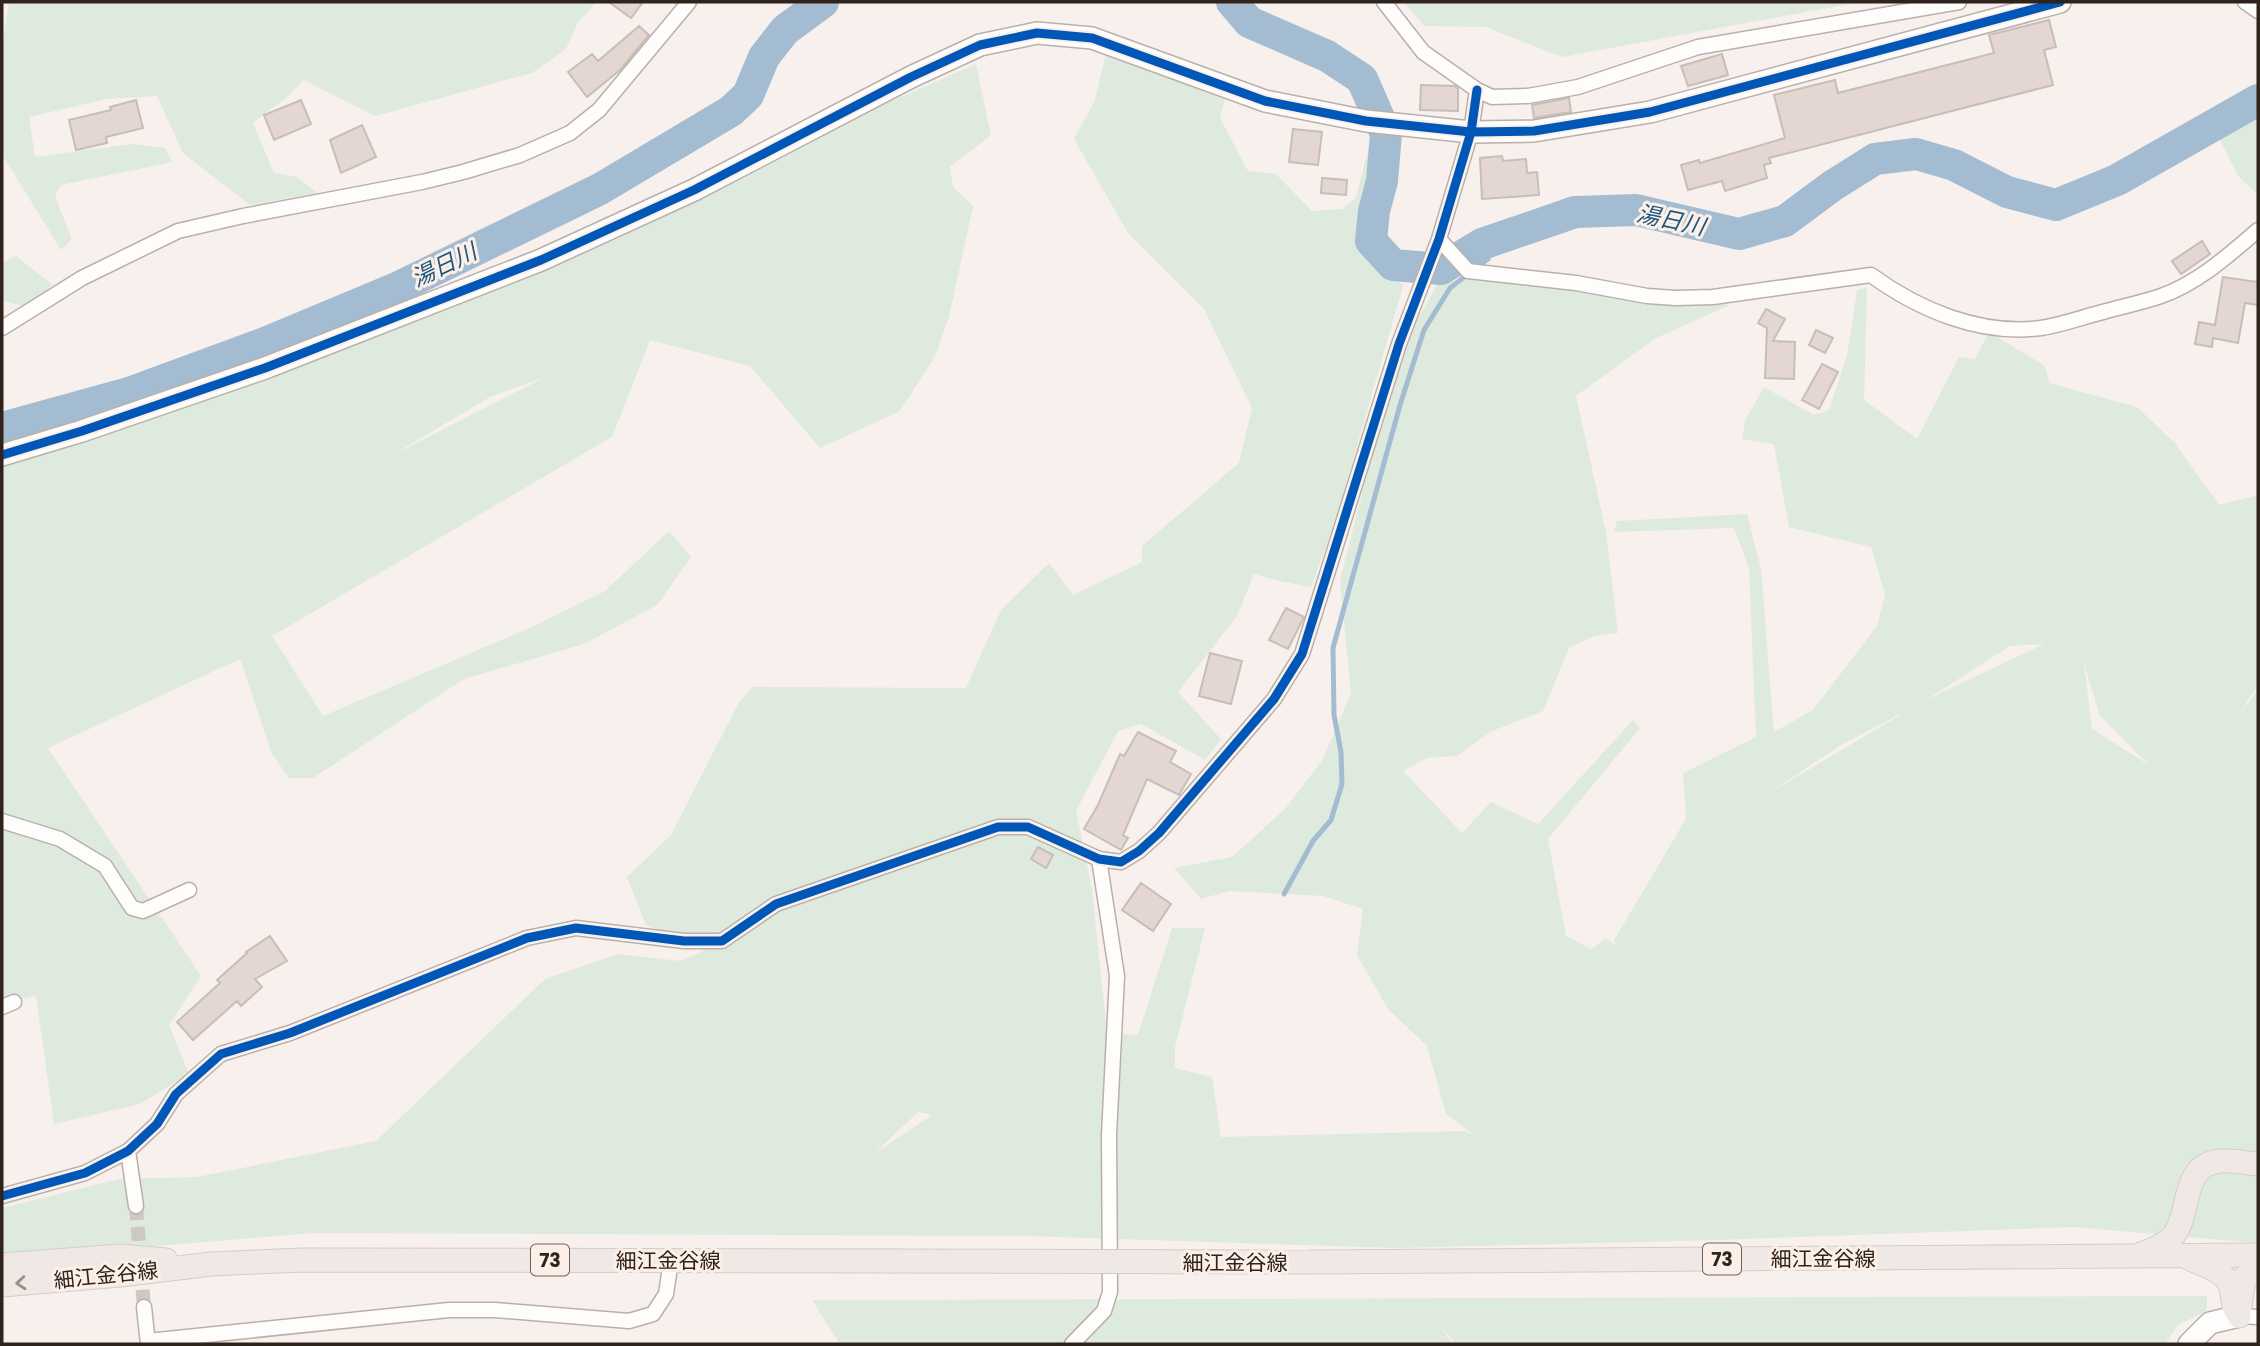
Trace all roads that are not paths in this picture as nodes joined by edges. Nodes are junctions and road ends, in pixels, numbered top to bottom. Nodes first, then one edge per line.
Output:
1 (690, 2) edge
2 (1384, 2) edge
3 (1959, 2) edge
4 (2060, 2) edge
5 (2245, 2) edge
6 (2258, 11) edge
7 (1477, 90) junction
8 (1471, 132) junction
9 (2258, 230) edge
10 (1439, 239) junction
11 (2, 328) edge
12 (2, 454) edge
13 (2, 821) edge
14 (1099, 859) junction
15 (189, 890) dead end
16 (128, 1151) junction
17 (2258, 1164) edge
18 (2, 1196) edge
19 (136, 1206) tunnel mouth
20 (2183, 1219) junction
21 (2248, 1255) edge
22 (2134, 1256) junction
23 (2185, 1257) junction
24 (671, 1260) junction
25 (211, 1264) junction
26 (2, 1265) edge
27 (2258, 1269) edge
28 (2, 1285) edge
29 (144, 1307) tunnel mouth
30 (2248, 1316) edge
31 (148, 1343) edge
32 (1072, 1344) edge
33 (2189, 1344) edge

1 - 11 street
2 - 7 street
3 - 7 street
4 - 8 street
5 - 6 street
7 - 8 street
8 - 10 street
8 - 12 street
9 - 10 street
10 - 14 street
13 - 15 street
14 - 16 street
14 - 32 street
16 - 18 street
16 - 19 street
17 - 20 main road
20 - 21 main road
20 - 22 main road
21 - 23 main road, 細江金谷線 / 73
22 - 23 main road, 細江金谷線 / 73
22 - 24 main road, 細江金谷線 / 73, bridge
23 - 30 main road
24 - 25 main road, 細江金谷線 / 73
24 - 31 street
25 - 26 main road, 細江金谷線 / 73
25 -> 28 main road, 細江金谷線 / 73
27 - 30 main road
29 - 31 street
30 - 33 street

